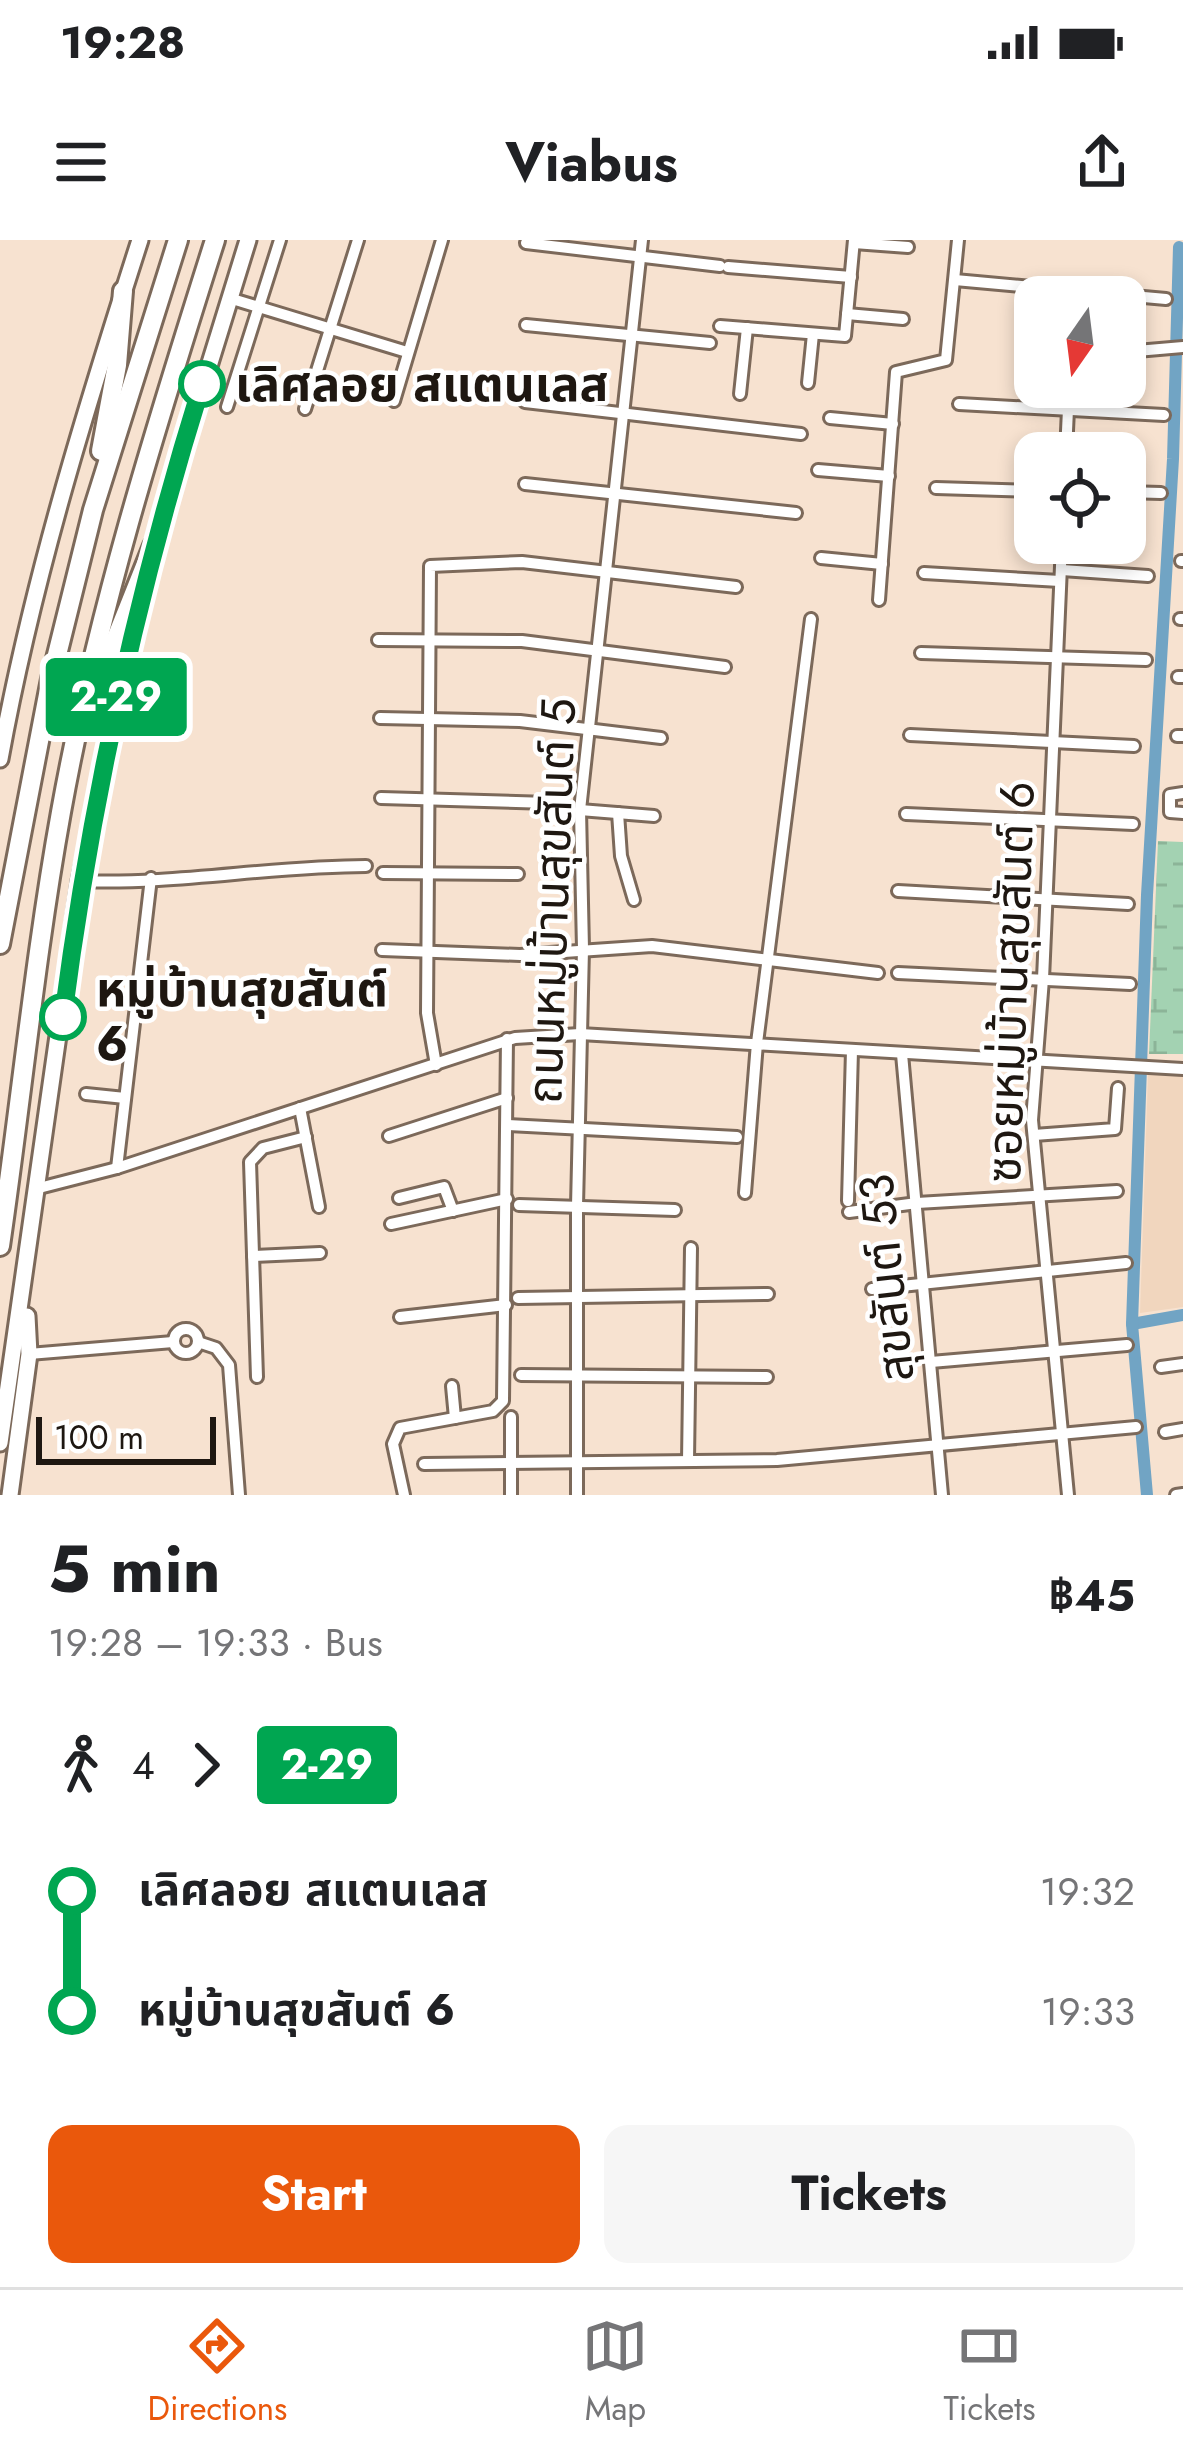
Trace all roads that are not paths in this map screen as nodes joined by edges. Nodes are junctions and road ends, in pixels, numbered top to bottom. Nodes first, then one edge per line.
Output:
1 (140, 240) edge
2 (178, 240) edge
3 (215, 240) edge
4 (248, 240) edge
5 (280, 240) edge
6 (358, 240) edge
7 (442, 240) edge
8 (642, 240) edge
9 (958, 240) edge
10 (854, 242) edge
11 (526, 243) dead end
12 (908, 247) dead end
13 (640, 258) junction
14 (851, 277) junction
15 (955, 280) junction
16 (1014, 286) edge
17 (123, 291) junction
18 (229, 298) junction
19 (1146, 298) edge
20 (1166, 299) dead end
21 (259, 305) junction
22 (847, 314) junction
23 (903, 319) dead end
24 (526, 325) dead end
25 (720, 326) dead end
26 (747, 328) junction
27 (330, 330) junction
28 (813, 334) junction
29 (632, 336) junction
30 (710, 343) dead end
31 (1183, 347) edge
32 (1146, 348) edge
33 (407, 352) junction
34 (808, 383) dead end
35 (740, 394) dead end
36 (394, 401) dead end
37 (525, 402) dead end
38 (959, 404) dead end
39 (227, 407) dead end
40 (305, 409) dead end
41 (1068, 410) junction
42 (622, 413) junction
43 (1164, 415) dead end
44 (830, 418) dead end
45 (892, 424) junction
46 (1067, 432) edge
47 (801, 434) dead end
48 (818, 470) dead end
49 (889, 476) junction
50 (525, 484) dead end
51 (936, 488) dead end
52 (1014, 490) edge
53 (612, 493) junction
54 (1146, 493) edge
55 (1161, 493) dead end
56 (93, 510) junction
57 (796, 513) dead end
58 (153, 546) junction
59 (820, 558) dead end
60 (882, 564) junction
61 (1061, 564) edge
62 (605, 570) junction
63 (924, 573) dead end
64 (1061, 575) junction
65 (1148, 576) dead end
66 (736, 587) dead end
67 (879, 600) dead end
68 (811, 619) dead end
69 (378, 640) dead end
70 (430, 641) junction
71 (598, 649) junction
72 (922, 653) dead end
73 (1058, 658) junction
74 (1146, 660) dead end
75 (725, 667) dead end
76 (380, 718) dead end
77 (430, 720) junction
78 (589, 728) junction
79 (910, 735) dead end
80 (76, 738) junction
81 (661, 738) dead end
82 (1054, 741) junction
83 (1133, 746) dead end
84 (0, 759) edge
85 (1183, 793) edge
86 (381, 798) dead end
87 (428, 799) junction
88 (549, 803) dead end
89 (580, 810) junction
90 (618, 813) junction
91 (1183, 813) edge
92 (906, 814) dead end
93 (654, 816) dead end
94 (1051, 820) junction
95 (1133, 824) dead end
96 (366, 866) dead end
97 (382, 873) dead end
98 (427, 874) junction
99 (518, 874) dead end
100 (151, 878) junction
101 (80, 881) junction
102 (898, 891) dead end
103 (1047, 898) junction
104 (634, 900) dead end
105 (1128, 904) dead end
106 (0, 944) edge
107 (583, 949) junction
108 (382, 950) dead end
109 (427, 953) junction
110 (769, 962) junction
111 (878, 973) dead end
112 (898, 973) dead end
113 (1043, 979) junction
114 (1130, 984) dead end
115 (580, 1034) junction
116 (507, 1040) junction
117 (758, 1043) junction
118 (852, 1050) junction
119 (902, 1054) junction
120 (1036, 1062) junction
121 (436, 1065) junction
122 (1183, 1069) edge
123 (1118, 1088) dead end
124 (86, 1094) dead end
125 (125, 1098) junction
126 (508, 1098) junction
127 (300, 1108) junction
128 (508, 1125) junction
129 (579, 1126) junction
130 (1034, 1135) junction
131 (389, 1136) dead end
132 (306, 1137) junction
133 (737, 1138) dead end
134 (117, 1168) junction
135 (39, 1188) junction
136 (1117, 1191) dead end
137 (745, 1192) dead end
138 (1038, 1195) junction
139 (399, 1198) dead end
140 (513, 1202) junction
141 (916, 1203) junction
142 (577, 1206) junction
143 (319, 1207) dead end
144 (674, 1210) dead end
145 (453, 1211) junction
146 (391, 1225) dead end
147 (0, 1246) edge
148 (691, 1248) dead end
149 (320, 1253) dead end
150 (253, 1256) junction
151 (1126, 1264) dead end
152 (1046, 1270) junction
153 (25, 1283) junction
154 (924, 1283) junction
155 (872, 1289) dead end
156 (691, 1294) junction
157 (768, 1294) dead end
158 (576, 1295) junction
159 (518, 1298) dead end
160 (506, 1305) junction
161 (400, 1317) dead end
162 (1127, 1345) dead end
163 (1054, 1352) junction
164 (29, 1354) junction
165 (931, 1362) junction
166 (1183, 1364) edge
167 (1160, 1367) dead end
168 (520, 1375) dead end
169 (257, 1377) dead end
170 (578, 1377) junction
171 (767, 1377) dead end
172 (688, 1378) junction
173 (452, 1386) dead end
174 (511, 1417) dead end
175 (455, 1418) junction
176 (1136, 1427) dead end
177 (1183, 1429) edge
178 (1165, 1432) dead end
179 (1062, 1434) junction
180 (0, 1443) edge
181 (938, 1446) junction
182 (578, 1460) junction
183 (688, 1461) junction
184 (512, 1462) junction
185 (424, 1464) dead end
186 (10, 1495) edge
187 (239, 1495) edge
188 (404, 1495) edge
189 (511, 1495) edge
190 (578, 1495) edge
191 (942, 1495) edge
192 (1068, 1495) edge

1 - 17 main road
2 - 56 highway
3 - 80 highway
4 - 18 main road
5 - 21 street
6 - 27 street
7 - 33 street
8 - 13 street, ถนนหมู่บ้านสุขสันต์ 5
9 - 15 street
10 - 12 street
10 - 14 street
11 - 13 street
13 - 14 street
13 - 29 street, ถนนหมู่บ้านสุขสันต์ 5
14 - 22 street
15 - 16 street
15 - 45 street
17 - 56 highway
17 - 84 main road
18 - 21 street
18 - 58 main road
19 - 20 street
21 - 27 street
21 - 39 street
22 - 23 street
22 - 28 street
24 - 29 street
25 - 26 street
26 - 28 street
26 - 35 street
27 - 33 street
27 - 40 street
28 - 34 street
29 - 30 street
29 - 42 street, ถนนหมู่บ้านสุขสันต์ 5
31 - 32 street
33 - 36 street
37 - 42 street
38 - 41 street
41 - 43 street
41 - 46 street
42 - 47 street
42 - 53 street, ถนนหมู่บ้านสุขสันต์ 5
44 - 45 street
45 - 49 street
48 - 49 street
49 - 60 street
50 - 53 street
51 - 52 street
53 - 57 street
53 - 62 street, ถนนหมู่บ้านสุขสันต์ 5
54 - 55 street
56 - 106 highway
58 - 80 highway
58 - 101 main road
59 - 60 street
60 - 67 street
61 - 64 street, ซอยหมู่บ้านสุขสันต์ 6
62 - 66 street
62 - 70 street
62 - 71 street, ถนนหมู่บ้านสุขสันต์ 5
63 - 64 street
64 - 65 street
64 - 73 street, ซอยหมู่บ้านสุขสันต์ 6
68 - 110 street
69 - 70 street
70 - 71 street
70 - 77 street
71 - 75 street
71 - 78 street, ถนนหมู่บ้านสุขสันต์ 5
72 - 73 street
73 - 74 street
73 - 82 street, ซอยหมู่บ้านสุขสันต์ 6
76 - 77 street
77 - 78 street
77 - 87 street
78 - 81 street
78 - 89 street, ถนนหมู่บ้านสุขสันต์ 5
79 - 82 street
80 - 147 highway
82 - 83 street
82 - 94 street, ซอยหมู่บ้านสุขสันต์ 6
85 - 91 street
86 - 87 street
87 - 88 street
87 - 98 street
89 - 90 street
89 - 107 street, ถนนหมู่บ้านสุขสันต์ 5
90 - 93 street
90 - 104 street
92 - 94 street
94 - 95 street
94 - 103 street, ซอยหมู่บ้านสุขสันต์ 6
96 - 100 street
97 - 98 street
98 - 99 street
98 - 109 street
100 - 101 street
100 - 125 street
101 - 135 main road
102 - 103 street
103 - 105 street
103 - 113 street, ซอยหมู่บ้านสุขสันต์ 6
107 - 109 street
107 - 110 street
107 - 115 street, ถนนหมู่บ้านสุขสันต์ 5
108 - 109 street
109 - 121 street
110 - 111 street
110 - 117 street
112 - 113 street
113 - 114 street
113 - 120 street, ซอยหมู่บ้านสุขสันต์ 6
115 - 116 street
115 - 117 street
115 - 129 street, ถนนหมู่บ้านสุขสันต์ 5
116 - 121 street
116 - 126 street
117 - 118 street
117 - 137 street
118 - 119 street
118 - 141 street
119 - 120 street
119 - 141 street, สุขสันต์ 53
120 - 122 street
120 - 130 street, ซอยหมู่บ้านสุขสันต์ 6
121 - 127 street
123 - 130 street
124 - 125 street
125 - 134 street
126 - 128 street
126 - 131 street
127 - 132 street
127 - 134 street
128 - 129 street
128 - 140 street
129 - 133 street
129 - 142 street, ถนนหมู่บ้านสุขสันต์ 5
130 - 138 street, ซอยหมู่บ้านสุขสันต์ 6
132 - 143 street
132 - 150 street
134 - 135 street
135 - 153 main road
136 - 138 street
138 - 141 street
138 - 152 street, ซอยหมู่บ้านสุขสันต์ 6
139 - 145 street
140 - 142 street
140 - 145 street
140 - 160 street
141 - 154 street, สุขสันต์ 53
142 - 144 street
142 - 158 street, ถนนหมู่บ้านสุขสันต์ 5
145 - 146 street
148 - 156 street
149 - 150 street
150 - 169 street
151 - 152 street
152 - 154 street
152 - 163 street, ซอยหมู่บ้านสุขสันต์ 6
153 - 164 main road
153 - 180 main road
154 - 155 street
154 - 165 street, สุขสันต์ 53
156 - 157 street
156 - 158 street
156 - 172 street
158 - 159 street
158 - 170 street, ถนนหมู่บ้านสุขสันต์ 5
160 - 161 street
160 - 175 street
162 - 163 street
163 - 165 street
163 - 179 street, ซอยหมู่บ้านสุขสันต์ 6
164 - 186 main road
164 - 187 street
165 - 181 street, สุขสันต์ 53
166 - 167 street
168 - 170 street
170 - 172 street
170 - 182 street, ถนนหมู่บ้านสุขสันต์ 5
171 - 172 street
172 - 183 street
173 - 175 street
174 - 184 street
175 - 188 street
176 - 179 street
177 - 178 street
179 - 181 street
179 - 192 street, ซอยหมู่บ้านสุขสันต์ 6
181 - 183 street
181 - 191 street, สุขสันต์ 53
182 - 183 street
182 - 184 street
182 - 190 street, ถนนหมู่บ้านสุขสันต์ 5
184 - 185 street
184 - 189 street

